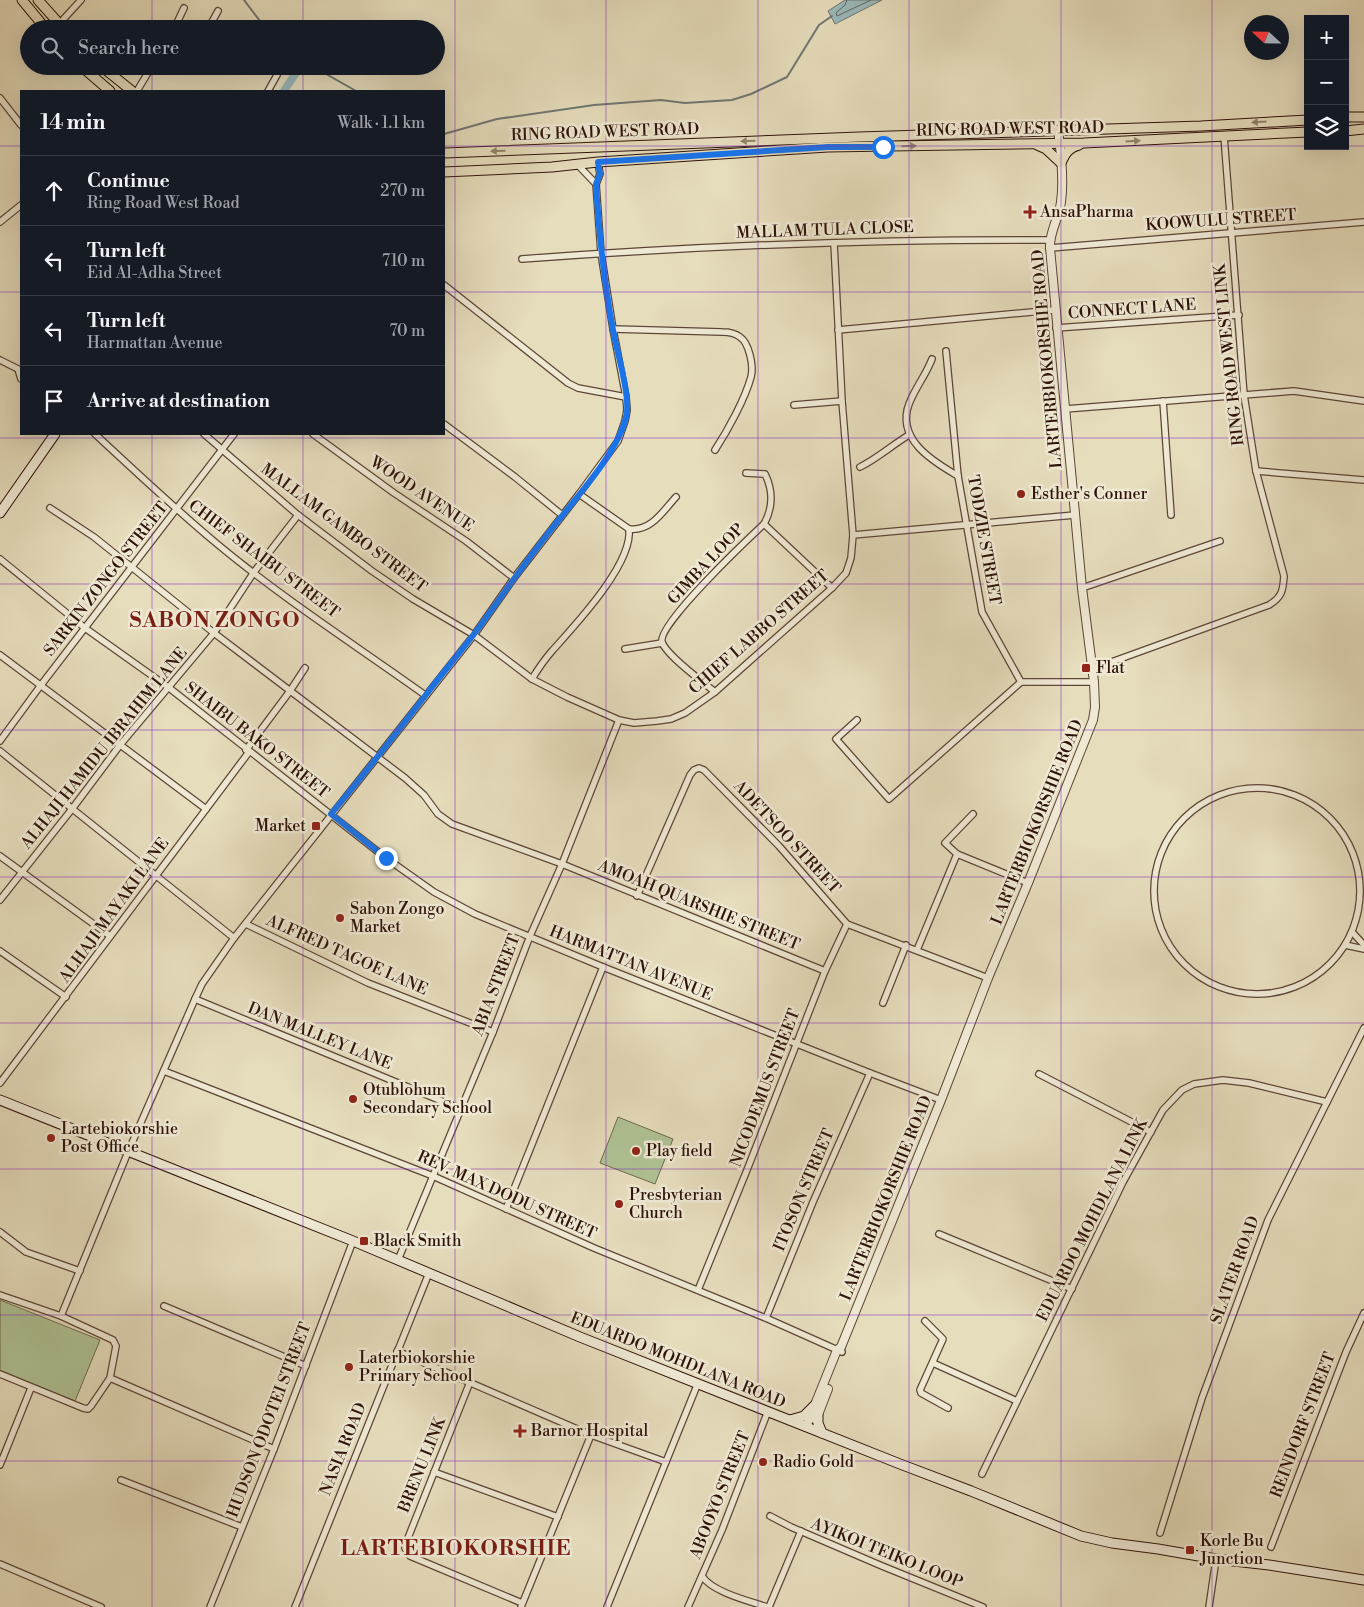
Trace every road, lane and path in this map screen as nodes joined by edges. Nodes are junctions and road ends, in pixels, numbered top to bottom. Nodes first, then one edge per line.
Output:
1 (22, 0) edge
2 (38, 0) edge
3 (81, 0) edge
4 (184, 8) dead end
5 (218, 10) dead end
6 (39, 20) edge
7 (56, 20) edge
8 (66, 20) edge
9 (178, 20) edge
10 (213, 20) edge
11 (91, 75) edge
12 (112, 75) edge
13 (147, 75) edge
14 (276, 75) dead end
15 (109, 90) edge
16 (131, 90) edge
17 (138, 90) edge
18 (268, 90) edge
19 (1, 102) edge
20 (1349, 117) edge
21 (1364, 117) edge
22 (1304, 120) edge
23 (20, 125) edge
24 (1132, 128) junction
25 (1058, 130) junction
26 (1364, 130) edge
27 (1349, 131) edge
28 (1304, 132) edge
29 (1224, 136) junction
30 (1060, 143) junction
31 (1084, 143) junction
32 (1037, 144) junction
33 (445, 153) edge
34 (598, 162) junction
35 (1061, 163) junction
36 (577, 164) junction
37 (445, 172) edge
38 (596, 184) junction
39 (20, 206) edge
40 (0, 222) edge
41 (1364, 222) edge
42 (1231, 234) junction
43 (1049, 240) junction
44 (834, 243) junction
45 (1050, 248) junction
46 (601, 253) junction
47 (522, 259) dead end
48 (445, 286) edge
49 (1054, 310) junction
50 (1239, 315) junction
51 (1056, 328) junction
52 (613, 329) junction
53 (838, 330) junction
54 (946, 351) dead end
55 (932, 359) dead end
56 (0, 360) edge
57 (20, 376) edge
58 (1244, 395) junction
59 (626, 397) junction
60 (842, 401) junction
61 (1163, 401) junction
62 (1364, 401) edge
63 (794, 405) dead end
64 (1065, 409) junction
65 (445, 425) edge
66 (54, 435) edge
67 (96, 435) edge
68 (205, 435) edge
69 (233, 435) edge
70 (314, 435) edge
71 (909, 435) junction
72 (222, 450) junction
73 (715, 450) dead end
74 (860, 467) dead end
75 (1256, 471) junction
76 (746, 473) dead end
77 (958, 476) junction
78 (1364, 480) edge
79 (579, 494) junction
80 (676, 497) dead end
81 (50, 508) dead end
82 (177, 510) junction
83 (0, 513) edge
84 (298, 515) junction
85 (562, 515) junction
86 (1075, 515) junction
87 (1172, 515) dead end
88 (764, 524) junction
89 (966, 526) junction
90 (629, 530) junction
91 (853, 535) junction
92 (1220, 541) dead end
93 (0, 559) edge
94 (131, 568) junction
95 (254, 572) junction
96 (514, 578) junction
97 (832, 588) junction
98 (1082, 588) junction
99 (85, 628) junction
100 (214, 633) junction
101 (474, 635) junction
102 (662, 643) junction
103 (625, 649) dead end
104 (0, 655) edge
105 (305, 668) dead end
106 (1092, 669) junction
107 (532, 679) junction
108 (1021, 682) junction
109 (1094, 682) junction
110 (41, 685) junction
111 (168, 687) junction
112 (290, 691) junction
113 (715, 692) junction
114 (425, 695) junction
115 (619, 720) junction
116 (857, 720) dead end
117 (0, 741) edge
118 (120, 745) junction
119 (0, 751) edge
120 (248, 751) junction
121 (378, 759) junction
122 (72, 809) junction
123 (206, 809) junction
124 (331, 814) junction
125 (973, 814) dead end
126 (957, 854) junction
127 (0, 856) edge
128 (562, 864) junction
129 (22, 872) junction
130 (155, 876) junction
131 (1028, 883) junction
132 (637, 896) junction
133 (0, 900) edge
134 (246, 924) junction
135 (848, 924) junction
136 (1352, 932) junction
137 (110, 936) junction
138 (530, 936) junction
139 (234, 938) junction
140 (1345, 945) junction
141 (1364, 945) edge
142 (906, 946) junction
143 (1364, 949) edge
144 (917, 950) junction
145 (0, 951) edge
146 (602, 967) junction
147 (825, 970) junction
148 (988, 978) junction
149 (66, 997) junction
150 (195, 999) junction
151 (883, 1004) dead end
152 (1364, 1028) edge
153 (493, 1032) junction
154 (798, 1043) junction
155 (164, 1071) junction
156 (870, 1073) junction
157 (1039, 1074) dead end
158 (0, 1083) edge
159 (0, 1100) edge
160 (941, 1100) junction
161 (1327, 1102) junction
162 (461, 1109) junction
163 (1151, 1132) junction
164 (128, 1152) junction
165 (433, 1176) junction
166 (506, 1209) junction
167 (0, 1232) edge
168 (938, 1234) dead end
169 (353, 1241) junction
170 (398, 1260) junction
171 (80, 1271) junction
172 (428, 1273) junction
173 (1072, 1289) junction
174 (698, 1290) junction
175 (0, 1295) edge
176 (164, 1306) dead end
177 (1364, 1313) edge
178 (61, 1316) junction
179 (766, 1318) junction
180 (925, 1321) dead end
181 (840, 1349) junction
182 (397, 1351) junction
183 (933, 1363) junction
184 (306, 1366) junction
185 (0, 1374) edge
186 (110, 1378) junction
187 (470, 1382) junction
188 (698, 1383) junction
189 (31, 1388) junction
190 (1017, 1401) junction
191 (815, 1405) junction
192 (948, 1408) dead end
193 (768, 1411) junction
194 (818, 1415) junction
195 (790, 1420) junction
196 (809, 1428) junction
197 (822, 1433) junction
198 (591, 1435) junction
199 (274, 1449) junction
200 (666, 1462) junction
201 (0, 1466) edge
202 (434, 1472) junction
203 (982, 1474) dead end
204 (122, 1480) dead end
205 (770, 1516) dead end
206 (558, 1517) junction
207 (242, 1527) junction
208 (801, 1531) junction
209 (1160, 1533) dead end
210 (1271, 1547) dead end
211 (1216, 1559) junction
212 (0, 1564) edge
213 (702, 1576) junction
214 (1364, 1580) edge
215 (296, 1605) edge
216 (522, 1605) edge
217 (101, 1607) edge
218 (210, 1607) edge
219 (304, 1607) edge
220 (607, 1607) edge
221 (688, 1607) edge
222 (768, 1607) edge
223 (983, 1607) edge
224 (1209, 1607) edge

1 - 6 main road
2 - 7 main road
3 - 8 street
4 - 9 street
5 - 10 street
11 - 15 main road
12 - 16 main road
13 - 17 street
14 - 18 street
19 - 23 street
20 - 21 main road
22 -> 24 main road, RING ROAD WEST ROAD
24 - 25 main road, RING ROAD WEST ROAD
24 - 30 main road
25 - 30 street, LARTERBIOKORSHIE ROAD
25 -> 33 main road, RING ROAD WEST ROAD
26 - 27 main road
28 - 29 main road, RING ROAD WEST ROAD
31 -> 29 main road, RING ROAD WEST ROAD
29 - 42 street, RING ROAD WEST LINK
30 - 31 main road, RING ROAD WEST ROAD
30 - 32 main road, RING ROAD WEST ROAD
30 - 35 street, LARTERBIOKORSHIE ROAD
31 - 35 main road
34 -> 32 main road, RING ROAD WEST ROAD
32 - 35 main road
34 - 36 main road, RING ROAD WEST ROAD
34 - 38 street
35 - 43 street, LARTERBIOKORSHIE ROAD
36 - 37 main road, RING ROAD WEST ROAD
36 - 38 street
38 - 46 street
39 - 40 street
41 - 42 street, KOOWULU STREET
42 - 45 street, KOOWULU STREET
42 - 50 street, RING ROAD WEST LINK
43 - 44 street, MALLAM TULA CLOSE
43 - 45 street, LARTERBIOKORSHIE ROAD
44 - 46 street, MALLAM TULA CLOSE
44 - 53 street, CHIEF LABBO STREET
45 - 49 street, LARTERBIOKORSHIE ROAD
46 - 47 street, MALLAM TULA CLOSE
46 - 52 street
48 - 59 street
49 - 51 street, LARTERBIOKORSHIE ROAD
49 - 53 street
50 - 51 street, CONNECT LANE
50 - 58 street, RING ROAD WEST LINK
51 - 64 street, LARTERBIOKORSHIE ROAD
52 - 59 street
52 - 73 street
53 - 60 street, CHIEF LABBO STREET
54 - 77 street, TODZIE STREET
55 - 71 street
56 - 57 street
58 - 61 street
58 - 62 street
58 - 75 street, RING ROAD WEST LINK
59 - 79 street
60 - 63 street
60 - 91 street, CHIEF LABBO STREET
61 - 64 street
61 - 87 street
64 - 86 street, LARTERBIOKORSHIE ROAD
65 - 85 street
66 - 83 main road
67 - 82 street, CHIEF SHAIBU STREET
68 - 72 street, MALLAM GAMBO STREET
69 - 72 street, SARKIN ZONGO STREET
70 - 96 street, WOOD AVENUE
71 - 74 street
71 - 77 street
72 - 82 street, SARKIN ZONGO STREET
72 - 84 street, MALLAM GAMBO STREET
75 - 78 street
75 - 106 street, RING ROAD WEST LINK
76 - 88 street
77 - 89 street, TODZIE STREET
79 - 85 street
79 - 90 street
80 - 90 street
81 - 94 street, AMOAH QUARSHIE STREET
82 - 94 street, SARKIN ZONGO STREET
82 - 95 street, CHIEF SHAIBU STREET
84 - 95 street, ALHAJI HAMIDU IBRAHIM LANE
84 - 101 street, MALLAM GAMBO STREET
85 - 96 street
86 - 89 street
86 - 98 street, LARTERBIOKORSHIE ROAD
88 - 97 street, GIMBA LOOP
88 - 102 street, GIMBA LOOP
89 - 91 street
89 - 108 street, TODZIE STREET
90 - 107 street
91 - 97 street, CHIEF LABBO STREET
92 - 98 street
93 - 99 street, SHAIBU BAKO STREET
94 - 99 street, SARKIN ZONGO STREET
94 - 100 street, AMOAH QUARSHIE STREET
95 - 100 street, ALHAJI HAMIDU IBRAHIM LANE
95 - 114 street, CHIEF SHAIBU STREET
96 - 101 street
97 - 113 street, CHIEF LABBO STREET
98 - 106 street, LARTERBIOKORSHIE ROAD
99 - 110 street, SARKIN ZONGO STREET
99 - 111 street, SHAIBU BAKO STREET
100 - 111 street, ALHAJI HAMIDU IBRAHIM LANE
100 - 112 street, AMOAH QUARSHIE STREET
101 - 107 street, CHIEF LABBO STREET
101 - 114 street
102 - 103 street
102 - 113 street
104 - 110 street
105 - 112 street, ALHAJI MAYAKI LANE
106 - 109 street, LARTERBIOKORSHIE ROAD
107 - 115 street, CHIEF LABBO STREET
108 - 109 street
108 - 116 street
109 - 131 street, LARTERBIOKORSHIE ROAD
110 - 117 street, SARKIN ZONGO STREET
110 - 118 street
111 - 118 street, ALHAJI HAMIDU IBRAHIM LANE
111 - 120 street, SHAIBU BAKO STREET
112 - 120 street, ALHAJI MAYAKI LANE
112 - 121 street, AMOAH QUARSHIE STREET
113 - 115 street, CHIEF LABBO STREET
114 - 121 street
115 - 128 street, ABIA STREET
118 - 122 street, ALHAJI HAMIDU IBRAHIM LANE
118 - 123 street
119 - 122 street
120 - 123 street, ALHAJI MAYAKI LANE
120 - 124 street, SHAIBU BAKO STREET
121 - 124 street
121 - 128 street, AMOAH QUARSHIE STREET
122 - 129 street, ALHAJI HAMIDU IBRAHIM LANE
122 - 130 street
123 - 130 street, ALHAJI MAYAKI LANE
124 - 134 street
124 - 138 street, HARMATTAN AVENUE
125 - 126 street
126 - 131 street
126 - 144 street
127 - 129 street
128 - 132 street, AMOAH QUARSHIE STREET
128 - 138 street, ABIA STREET
129 - 133 street, ALHAJI HAMIDU IBRAHIM LANE
129 - 137 street
130 - 137 street, ALHAJI MAYAKI LANE
130 - 139 street
131 - 148 street, LARTERBIOKORSHIE ROAD
132 - 135 street, ADETSOO STREET
132 - 147 street, AMOAH QUARSHIE STREET
134 - 139 street
134 - 153 street, ALFRED TAGOE LANE
135 - 142 street, ADETSOO STREET
135 - 147 street, NICODEMUS STREET
136 - 140 street
136 - 140 street
136 - 141 street
137 - 149 street, ALHAJI MAYAKI LANE
138 - 146 street, HARMATTAN AVENUE
138 - 153 street, ABIA STREET
139 - 150 street
140 - 143 street
142 - 144 street, ADETSOO STREET
142 - 151 street
144 - 148 street, ADETSOO STREET
145 - 149 street
146 - 154 street, HARMATTAN AVENUE
146 - 166 street
147 - 154 street, NICODEMUS STREET
148 - 160 street, LARTERBIOKORSHIE ROAD
149 - 158 street, ALHAJI MAYAKI LANE
150 - 155 street
150 - 162 street, DAN MALLEY LANE
152 - 161 street, SLATER ROAD
153 - 162 street, ABIA STREET
154 - 156 street, HARMATTAN AVENUE
154 - 174 street, NICODEMUS STREET
155 - 164 street
155 - 165 street, REV. MAX DODU STREET
156 - 160 street, HARMATTAN AVENUE
156 - 179 street, ITOSON STREET
157 - 163 street
159 - 164 main road, EDUARDO MOHDLANA ROAD
160 - 181 street, LARTERBIOKORSHIE ROAD
161 - 163 street, EDUARDO MOHDLANA LINK
161 - 209 street, SLATER ROAD
162 - 165 street, ABIA STREET
163 - 173 street, EDUARDO MOHDLANA LINK
164 - 169 main road, EDUARDO MOHDLANA ROAD
164 - 171 street
165 - 166 street, REV. MAX DODU STREET
165 - 170 street, ABIA STREET
166 - 174 street, REV. MAX DODU STREET
167 - 171 street
168 - 173 street
169 - 170 main road, EDUARDO MOHDLANA ROAD
169 - 184 street, HUDSON ODOTEI STREET
170 - 172 main road, EDUARDO MOHDLANA ROAD
171 - 178 street
172 - 182 street, NASIA ROAD
172 - 188 main road, EDUARDO MOHDLANA ROAD
173 - 190 street, EDUARDO MOHDLANA LINK
174 - 179 street, REV. MAX DODU STREET
175 - 178 street
176 - 184 street
177 - 210 street, REINDORF STREET
178 - 186 street
179 - 181 street, REV. MAX DODU STREET
180 - 183 street
181 - 191 street, LARTERBIOKORSHIE ROAD
181 - 194 street, LARTERBIOKORSHIE ROAD
182 - 187 street
182 - 215 street, NASIA ROAD
183 - 190 street
183 - 192 street
184 - 199 street, HUDSON ODOTEI STREET
185 - 189 street
186 - 189 street
186 - 199 street
187 - 198 street
187 - 202 street, BRENU LINK
188 - 193 main road, EDUARDO MOHDLANA ROAD
188 - 200 street
189 - 201 street
190 - 203 street, EDUARDO MOHDLANA LINK
191 - 195 main road
191 - 196 street, LARTERBIOKORSHIE ROAD
193 - 195 main road, EDUARDO MOHDLANA ROAD
193 - 213 street, ABOOYO STREET
194 - 196 street, LARTERBIOKORSHIE ROAD
194 - 197 main road
195 - 196 main road, EDUARDO MOHDLANA ROAD
196 - 197 main road, EDUARDO MOHDLANA ROAD
197 - 211 main road, EDUARDO MOHDLANA ROAD
198 - 200 street
198 - 206 street
199 - 207 street, HUDSON ODOTEI STREET
200 - 220 street
202 - 206 street
202 - 216 street, BRENU LINK
204 - 207 street
205 - 208 street
206 - 216 street
207 - 218 street, HUDSON ODOTEI STREET
208 - 222 street, AYIKOI TEIKO LOOP
208 - 223 street, AYIKOI TEIKO LOOP
211 - 214 main road, EDUARDO MOHDLANA ROAD
211 - 224 street
212 - 217 street
213 - 221 street
213 - 222 street, ABOOYO STREET
215 - 219 street

